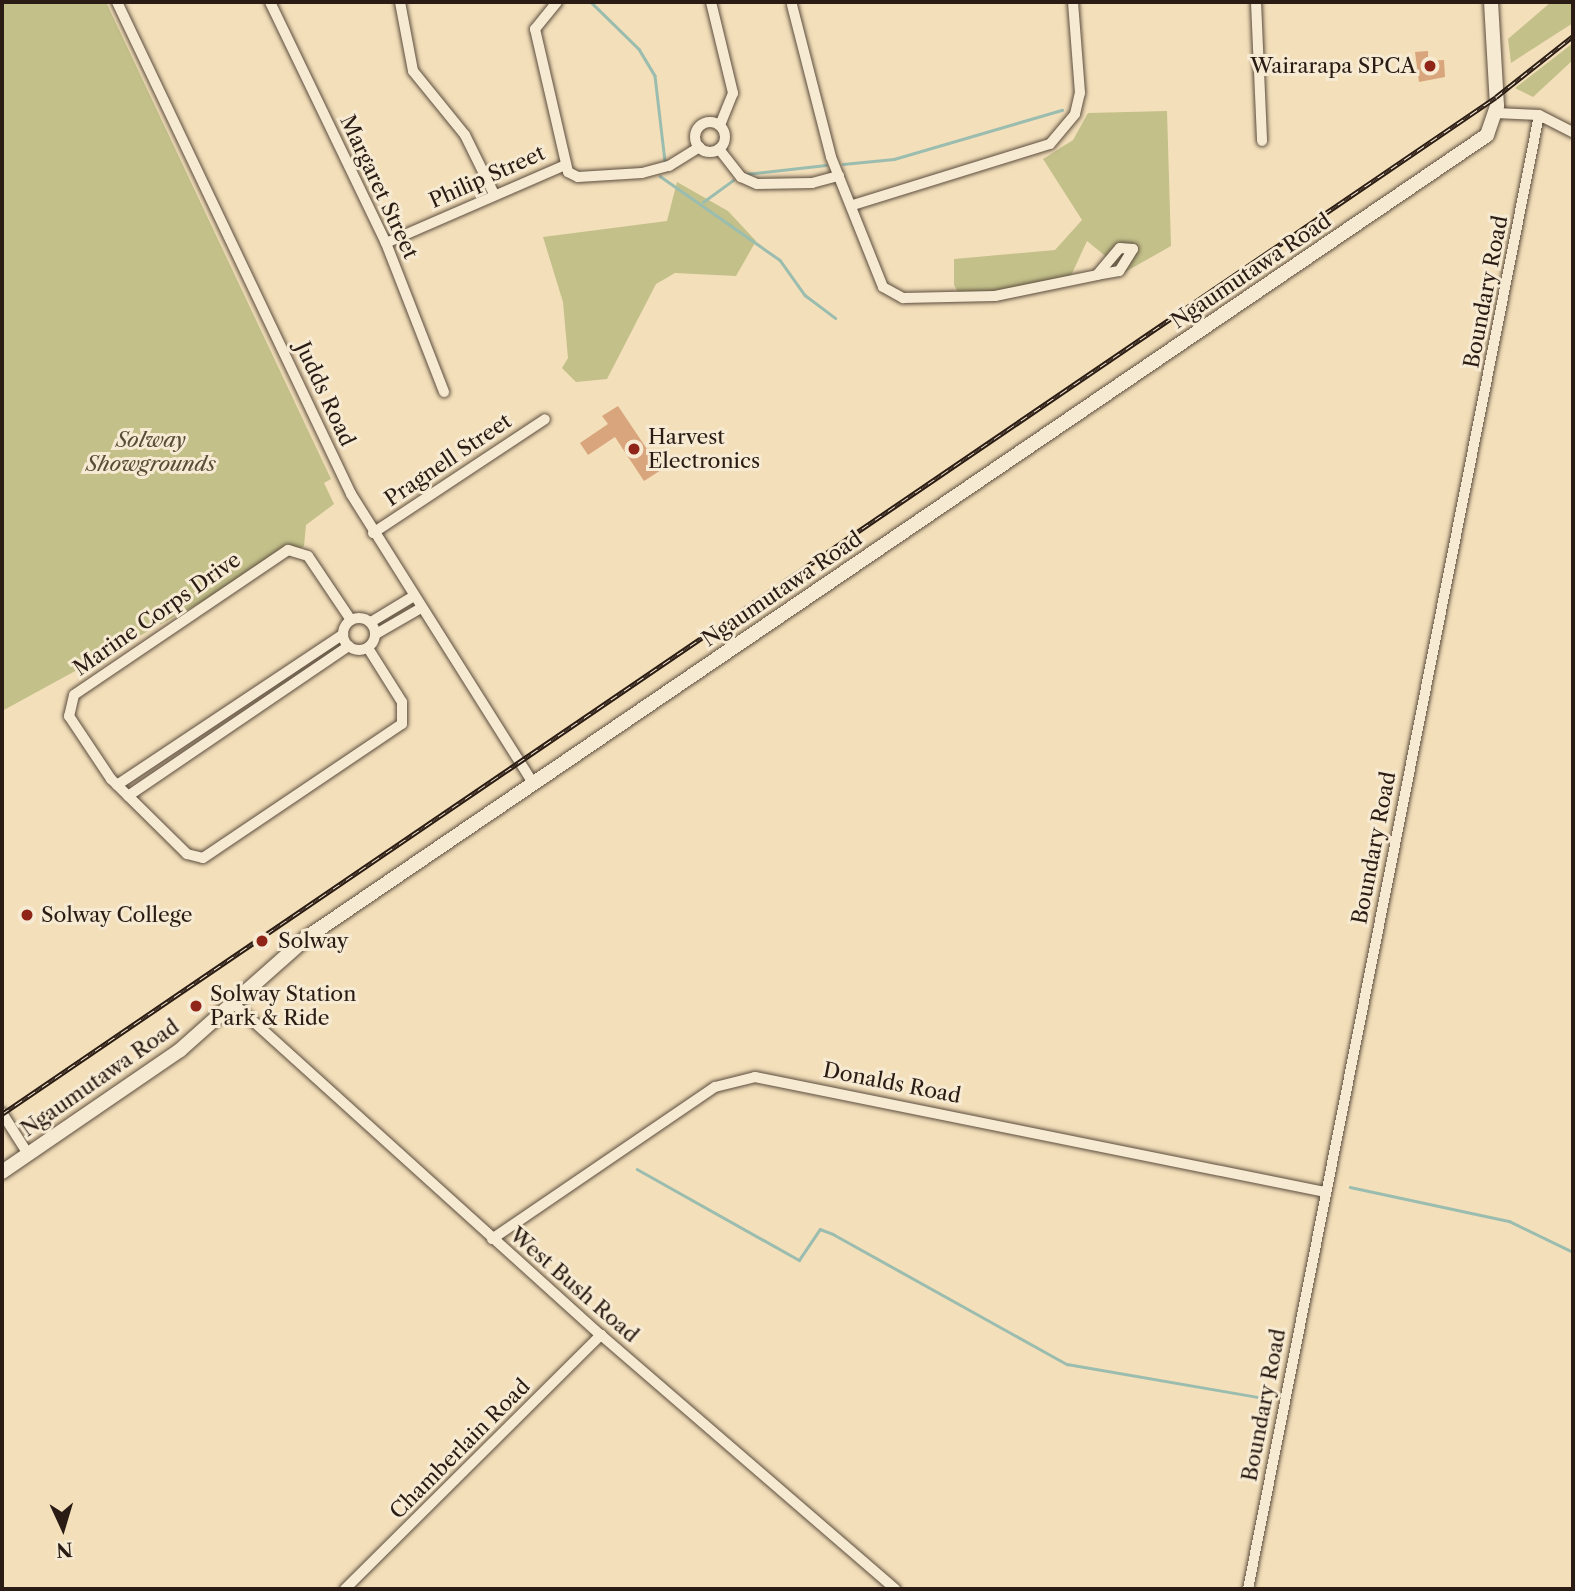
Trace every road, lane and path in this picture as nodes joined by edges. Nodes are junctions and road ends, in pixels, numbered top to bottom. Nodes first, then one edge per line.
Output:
1 (117, 2) edge
2 (270, 2) edge
3 (400, 2) edge
4 (557, 2) edge
5 (711, 2) edge
6 (1073, 2) edge
7 (1256, 2) edge
8 (1491, 2) edge
9 (792, 5) dead end
10 (1496, 113) junction
11 (1539, 115) junction
12 (720, 125) junction
13 (1573, 132) edge
14 (1262, 141) dead end
15 (700, 147) junction
16 (719, 149) junction
17 (565, 165) junction
18 (839, 176) junction
19 (493, 192) junction
20 (853, 205) junction
21 (386, 243) junction
22 (1097, 275) dead end
23 (444, 393) dead end
24 (545, 419) dead end
25 (373, 533) junction
26 (414, 596) junction
27 (421, 608) junction
28 (351, 620) junction
29 (371, 622) junction
30 (343, 634) junction
31 (376, 634) junction
32 (349, 646) junction
33 (368, 648) junction
34 (274, 680) junction
35 (281, 690) junction
36 (216, 718) junction
37 (224, 729) junction
38 (160, 758) junction
39 (167, 768) junction
40 (533, 783) junction
41 (117, 785) junction
42 (128, 796) junction
43 (233, 1003) junction
44 (2, 1113) edge
45 (28, 1154) junction
46 (2, 1172) edge
47 (1325, 1192) junction
48 (492, 1239) junction
49 (601, 1335) junction
50 (345, 1589) edge
51 (895, 1589) edge
52 (1248, 1589) edge

1 - 25 street, Judds Road
2 - 21 street, Margaret Street
3 - 19 street
4 - 17 street
5 - 12 street
6 - 20 street
7 - 14 street
8 - 10 main road
9 - 18 street
10 - 11 street
10 - 40 main road, Ngaumutawa Road
11 - 13 street
11 - 47 street, Boundary Road
12 - 15 street
12 - 16 street
15 - 16 street
15 - 17 street
16 - 18 street
17 - 19 street, Philip Street
18 - 20 street
19 - 21 street, Philip Street
20 - 22 street
21 - 23 street, Margaret Street
24 - 25 street, Pragnell Street
25 - 26 street, Judds Road
26 - 27 street, Judds Road
26 - 29 street
27 - 31 street
27 - 40 street, Judds Road
28 - 29 street
28 - 30 street
28 - 41 street, Marine Corps Drive
29 - 31 street
30 - 32 street
30 - 34 street
31 - 33 street
32 - 33 street
32 - 35 street
33 - 42 street, Marine Corps Drive
34 - 35 street
34 - 36 street
35 - 37 street
36 - 37 street
36 - 38 street
37 - 39 street
38 - 39 street
38 - 41 street
39 - 42 street
40 - 43 main road, Ngaumutawa Road
41 - 42 street, Marine Corps Drive
43 - 45 main road, Ngaumutawa Road
43 - 48 street, West Bush Road
44 - 45 street
45 - 46 main road, Ngaumutawa Road
47 - 48 street, Donalds Road
47 - 52 street, Boundary Road
48 - 49 street, West Bush Road
49 - 50 street, Chamberlain Road
49 - 51 street, West Bush Road

